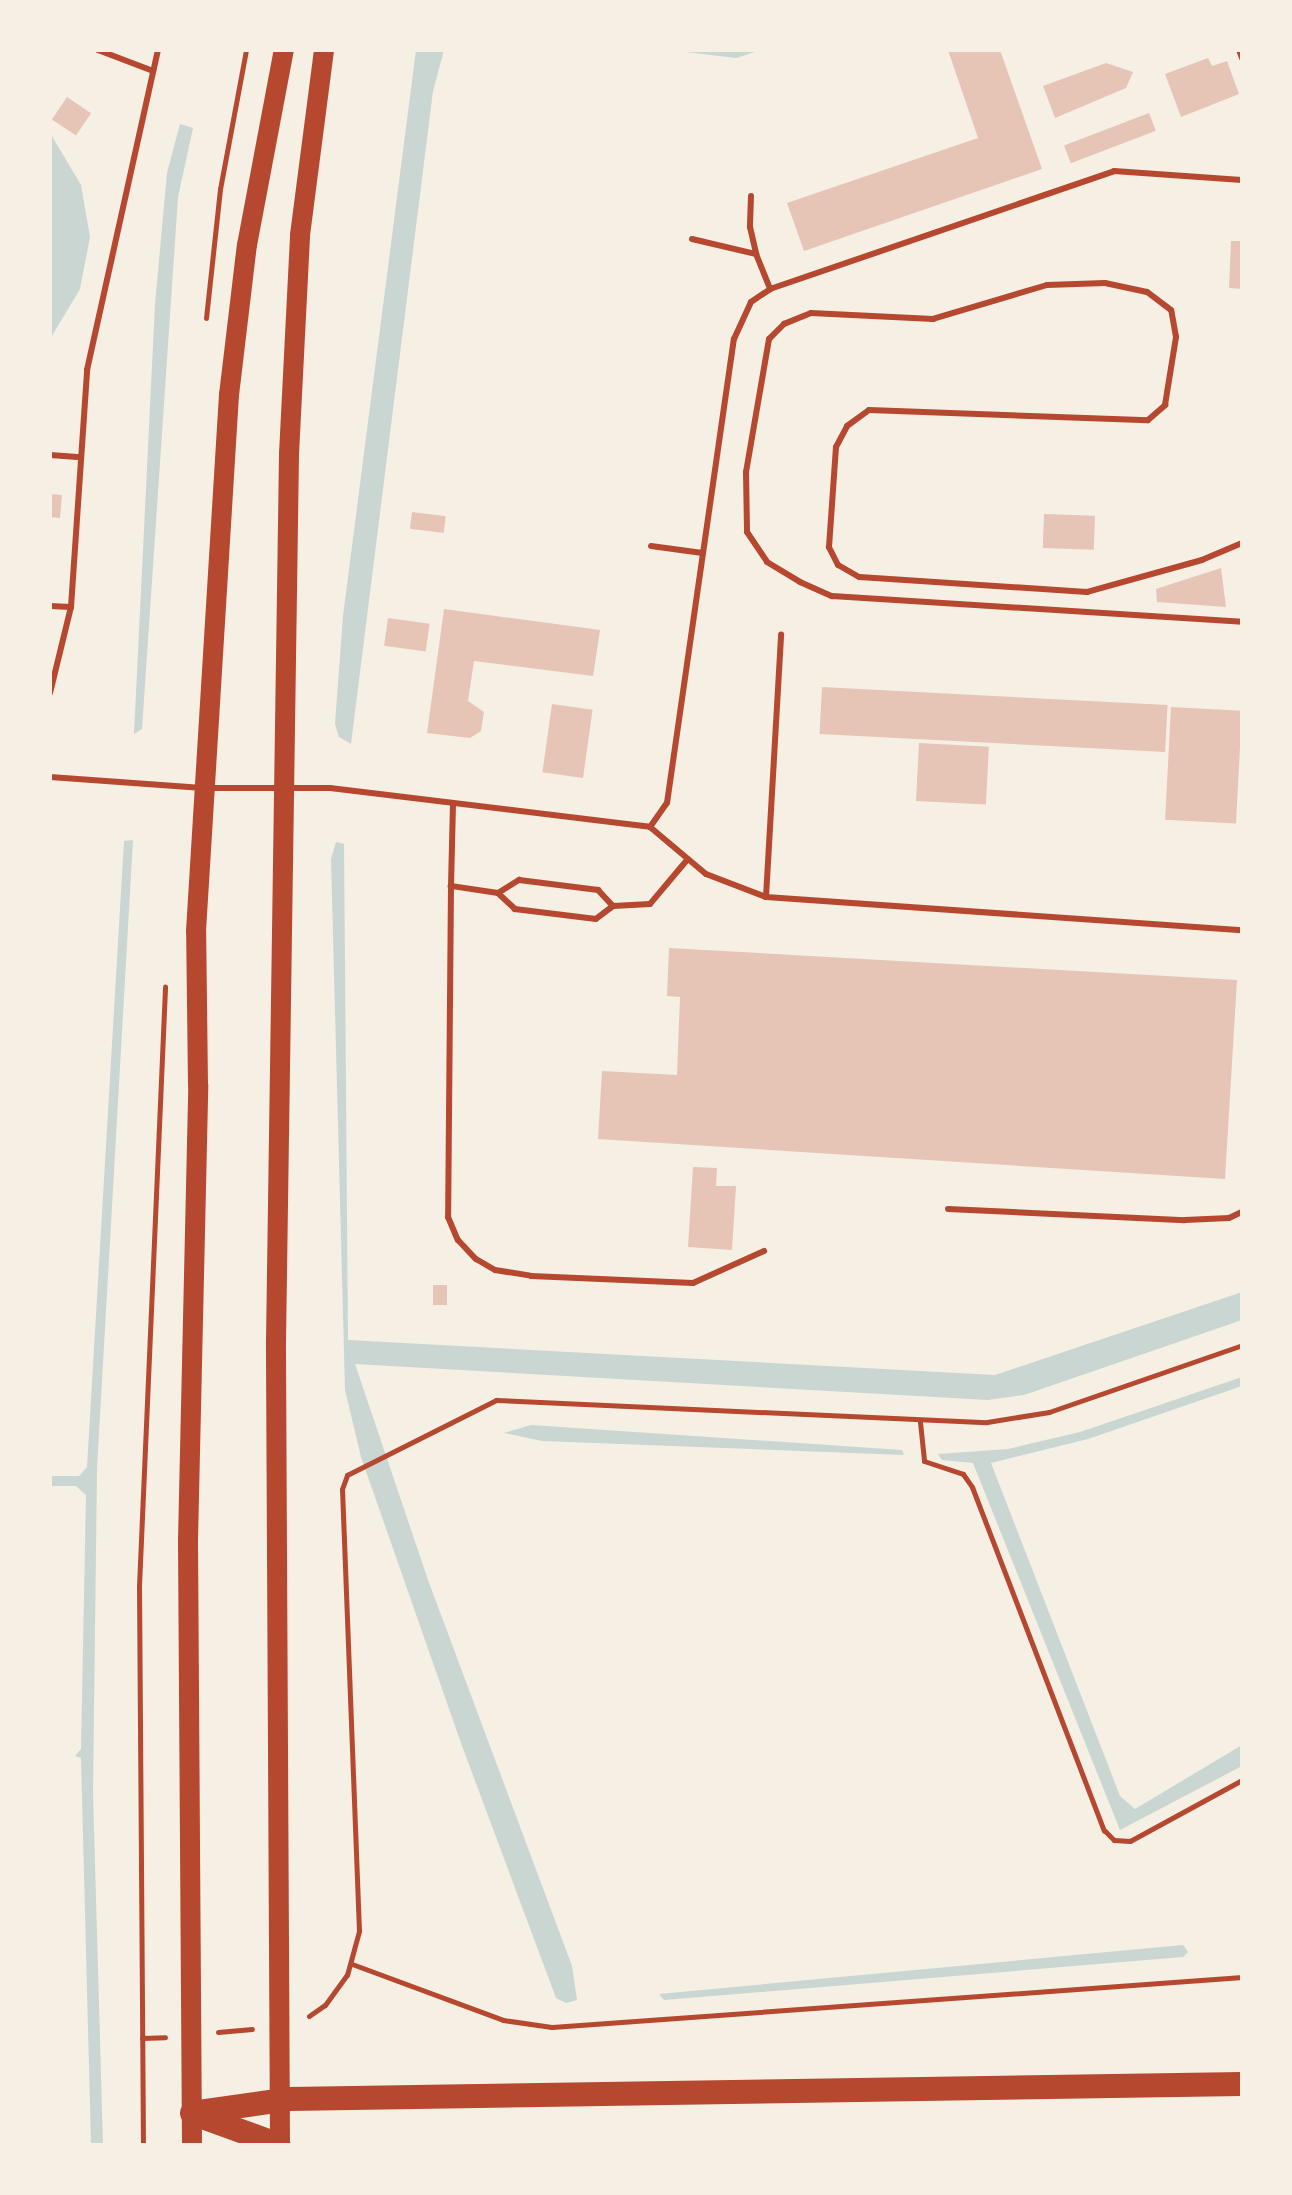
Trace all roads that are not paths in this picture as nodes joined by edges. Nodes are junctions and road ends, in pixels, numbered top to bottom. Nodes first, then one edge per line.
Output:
1 (98, 50) edge
2 (158, 50) edge
3 (284, 50) edge
4 (324, 50) edge
5 (1239, 50) edge
6 (1242, 58) edge
7 (153, 71) junction
8 (1242, 180) edge
9 (751, 196) dead end
10 (692, 239) dead end
11 (756, 254) junction
12 (770, 289) junction
13 (50, 455) edge
14 (81, 457) junction
15 (1242, 543) edge
16 (651, 546) dead end
17 (703, 553) junction
18 (50, 606) edge
19 (71, 607) junction
20 (1242, 622) edge
21 (781, 634) dead end
22 (50, 693) edge
23 (50, 777) edge
24 (203, 788) junction
25 (282, 788) junction
26 (453, 804) junction
27 (650, 827) junction
28 (687, 860) junction
29 (451, 886) junction
30 (498, 893) junction
31 (766, 897) junction
32 (613, 906) junction
33 (1242, 930) edge
34 (948, 1209) dead end
35 (1242, 1212) edge
36 (764, 1251) dead end
37 (1242, 2084) edge
38 (279, 2099) junction
39 (192, 2113) junction
40 (192, 2145) edge
41 (280, 2145) edge

1 - 7 lane
2 - 7 lane
3 - 24 main road
4 - 25 main road
5 - 6 lane
7 - 14 lane
8 - 12 lane
9 - 11 lane
10 - 11 lane
11 - 12 lane
12 - 17 lane
13 - 14 lane
14 - 19 lane
15 - 20 lane
16 - 17 lane
17 - 27 lane
18 - 19 lane
19 - 22 lane
21 - 31 lane
23 - 24 lane
24 - 25 lane
24 - 39 main road
25 - 26 lane
25 - 38 main road
26 - 27 lane
26 - 29 lane
27 - 28 lane
28 - 31 lane
28 - 32 lane
29 - 30 lane
29 - 36 lane
30 - 32 lane
30 - 32 lane
31 - 33 lane
34 - 35 lane
37 - 38 highway
38 - 39 highway
38 - 41 main road
39 - 40 main road
39 - 41 highway

